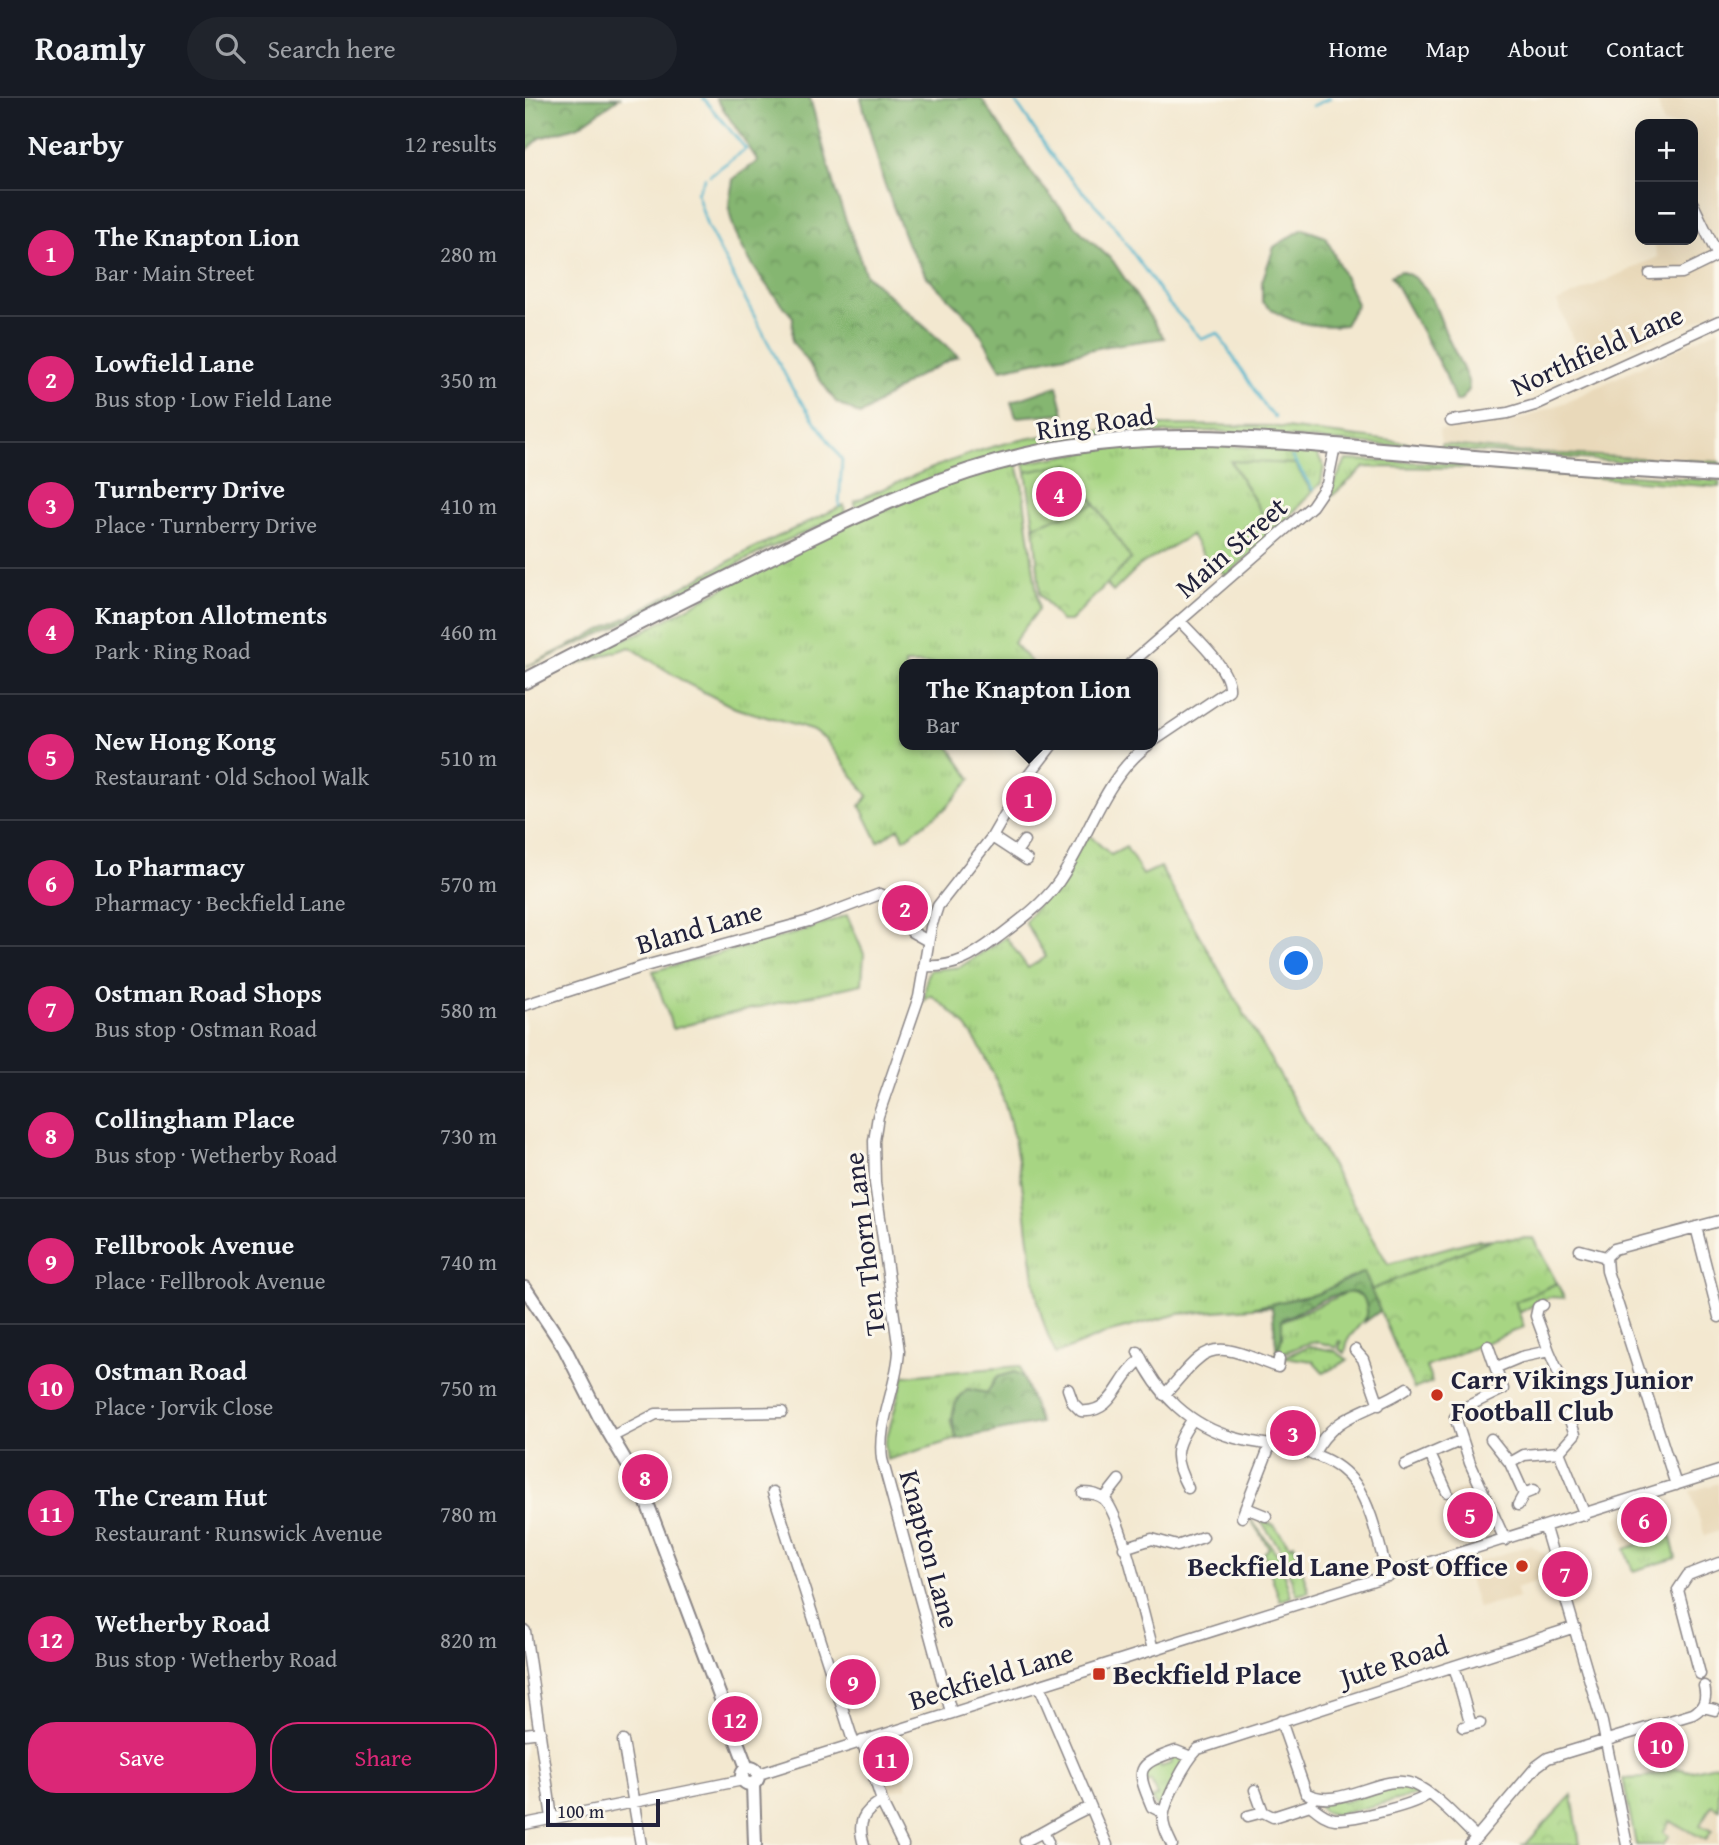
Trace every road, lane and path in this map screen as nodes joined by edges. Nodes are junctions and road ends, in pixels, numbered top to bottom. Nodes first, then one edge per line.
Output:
1 (1698, 214) edge
2 (1718, 255) edge
3 (1650, 274) dead end
4 (1719, 321) edge
5 (1451, 421) dead end
6 (1335, 446) junction
7 (1719, 475) edge
8 (1180, 621) junction
9 (1136, 659) edge
10 (525, 681) edge
11 (1158, 738) edge
12 (1048, 750) edge
13 (1143, 750) edge
14 (992, 837) junction
15 (1024, 841) dead end
16 (1016, 852) junction
17 (1027, 860) dead end
18 (928, 941) junction
19 (924, 966) junction
20 (525, 1005) edge
21 (1719, 1221) edge
22 (1696, 1227) junction
23 (1580, 1250) dead end
24 (1606, 1257) junction
25 (525, 1288) edge
26 (1543, 1305) dead end
27 (1719, 1317) edge
28 (1488, 1346) dead end
29 (1355, 1350) dead end
30 (1549, 1351) junction
31 (1278, 1366) dead end
32 (1497, 1367) junction
33 (1563, 1383) dead end
34 (1407, 1388) dead end
35 (1068, 1389) dead end
36 (1164, 1395) junction
37 (891, 1398) joint
38 (1379, 1405) junction
39 (782, 1412) dead end
40 (1568, 1415) dead end
41 (1193, 1419) junction
42 (611, 1437) junction
43 (1491, 1438) dead end
44 (1462, 1440) junction
45 (1271, 1443) junction
46 (1559, 1452) junction
47 (1430, 1454) junction
48 (1313, 1455) junction
49 (1510, 1463) junction
50 (1405, 1465) dead end
51 (1719, 1471) edge
52 (1119, 1480) dead end
53 (1186, 1480) dead end
54 (1676, 1485) junction
55 (773, 1492) dead end
56 (1447, 1492) dead end
57 (1083, 1493) dead end
58 (1104, 1499) junction
59 (1518, 1505) dead end
60 (1584, 1515) junction
61 (1266, 1516) dead end
62 (1545, 1528) junction
63 (1203, 1537) dead end
64 (1505, 1540) junction
65 (1124, 1548) junction
66 (1719, 1563) edge
67 (1388, 1576) junction
68 (1575, 1627) junction
69 (525, 1631) edge
70 (1153, 1649) junction
71 (1454, 1666) junction
72 (1700, 1674) dead end
73 (1039, 1685) junction
74 (1704, 1686) dead end
75 (1703, 1707) junction
76 (1715, 1710) dead end
77 (951, 1713) junction
78 (1281, 1721) junction
79 (1471, 1725) dead end
80 (540, 1732) junction
81 (525, 1734) edge
82 (1606, 1739) junction
83 (623, 1741) dead end
84 (858, 1742) junction
85 (1191, 1757) junction
86 (750, 1777) junction
87 (1255, 1790) dead end
88 (1428, 1794) junction
89 (882, 1801) junction
90 (1312, 1801) junction
91 (634, 1802) junction
92 (1090, 1807) junction
93 (1263, 1812) junction
94 (1164, 1813) junction
95 (1248, 1816) dead end
96 (552, 1818) junction
97 (525, 1824) edge
98 (1024, 1841) dead end
99 (1473, 1841) edge
100 (641, 1845) edge
101 (755, 1845) edge
102 (864, 1845) edge
103 (903, 1845) edge
104 (1107, 1845) edge
105 (1171, 1845) edge
106 (1627, 1845) edge

1 - 2 street
2 - 3 street
4 - 5 street, Northfield Lane
6 - 7 highway, Ring Road
6 - 8 street, Main Street
6 - 10 highway, Ring Road
8 - 9 street, Main Street
8 - 11 street
12 - 14 street
13 - 19 street
14 - 16 street
14 - 18 street
15 - 16 street
16 - 17 street
18 - 19 street
18 - 20 street, Bland Lane
19 - 37 street, Ten Thorn Lane
21 - 22 street
22 - 24 street
22 - 27 street
23 - 24 street
24 - 54 street
25 - 42 main road
26 - 30 street
28 - 32 street
29 - 38 street
30 - 32 street
30 - 33 street
31 - 36 street
32 - 44 street
34 - 38 street
35 - 36 street
36 - 41 street
37 - 77 street, Knapton Lane
38 - 48 street
39 - 42 street
40 - 46 street
41 - 45 street
41 - 53 street
42 - 86 main road
43 - 49 street
44 - 47 street
44 - 64 street
45 - 48 street
45 - 61 street
46 - 49 street
46 - 60 street
47 - 50 street
47 - 56 street
48 - 67 street
49 - 59 street
51 - 54 street, Beckfield Lane
52 - 58 street
54 - 60 street, Beckfield Lane
55 - 84 street
57 - 58 street
58 - 65 street
60 - 62 street, Beckfield Lane
62 - 64 street, Beckfield Lane
62 - 68 street
63 - 65 street
64 - 67 street, Beckfield Lane
65 - 70 street
66 - 72 street
67 - 70 street, Beckfield Lane
68 - 71 street, Jute Road
68 - 82 street
69 - 80 street
70 - 73 street, Beckfield Lane
71 - 78 street, Jute Road
71 - 79 street
73 - 77 street, Beckfield Lane
73 - 92 street
74 - 75 street
75 - 76 street
75 - 82 street
77 - 84 street, Beckfield Lane
78 - 85 street, Jute Road
78 - 90 street
80 - 81 street
80 - 96 street
82 - 99 street
82 - 106 street
83 - 91 street
84 - 86 street, Beckfield Lane
84 - 89 street
85 - 94 street
85 - 94 street, Jute Road
86 - 91 street, Beckfield Lane
86 - 101 main road
87 - 93 street
88 - 90 street
88 - 90 street
88 - 99 street
89 - 102 street
89 - 103 street
90 - 93 street
91 - 96 street, Beckfield Lane
91 - 100 street
92 - 98 street
92 - 104 street
93 - 95 street
94 - 105 street, Jute Road
96 - 97 street, Beckfield Lane

